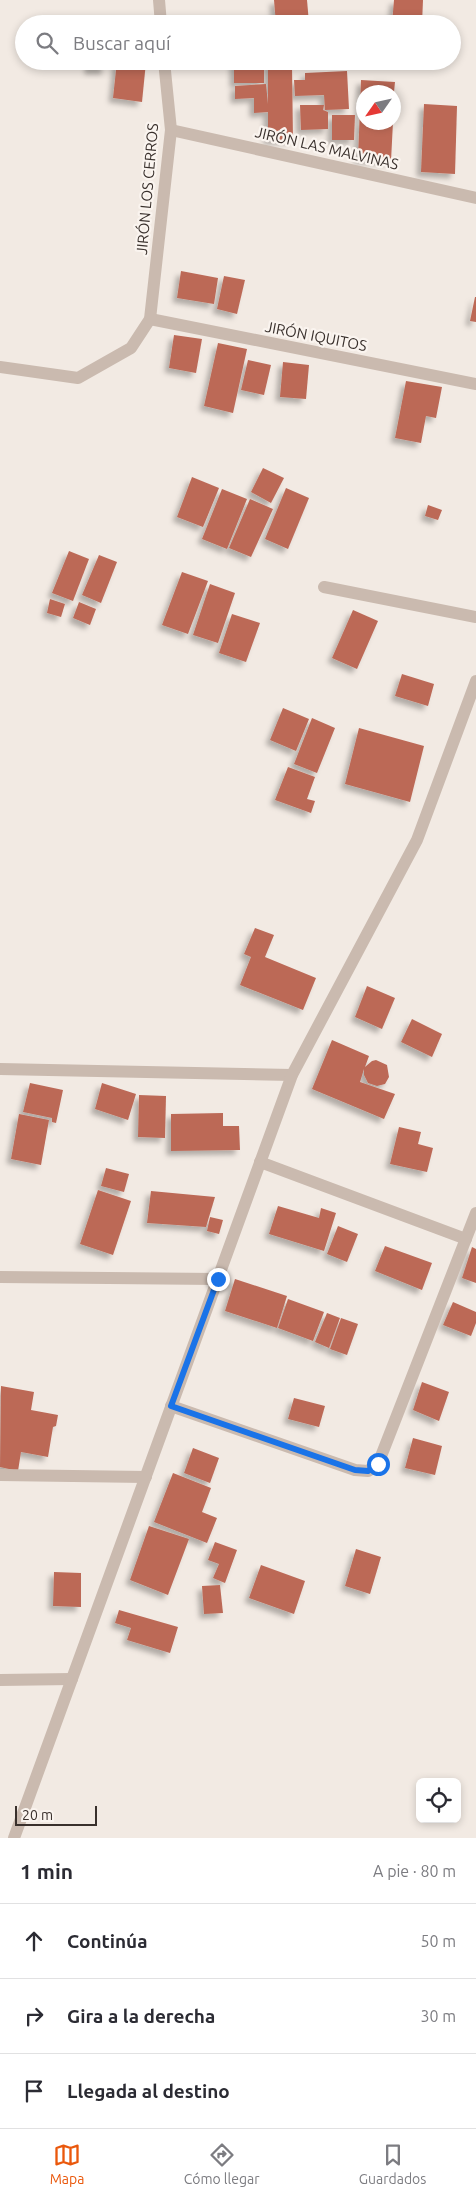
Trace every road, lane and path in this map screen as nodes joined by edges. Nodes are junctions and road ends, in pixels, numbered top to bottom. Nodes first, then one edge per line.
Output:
1 (158, 0) edge
2 (160, 15) edge
3 (165, 70) edge
4 (170, 130) junction
5 (476, 198) edge
6 (150, 319) junction
7 (0, 367) edge
8 (476, 384) edge
9 (324, 587) dead end
10 (476, 617) edge
11 (476, 681) edge
12 (0, 1069) edge
13 (292, 1075) junction
14 (260, 1162) junction
15 (476, 1213) edge
16 (466, 1238) junction
17 (0, 1277) edge
18 (218, 1279) junction
19 (171, 1406) junction
20 (0, 1475) edge
21 (146, 1477) junction
22 (72, 1679) junction
23 (0, 1680) edge
24 (14, 1838) edge

1 - 2 street
3 - 4 street, JIRÓN LOS CERROS
4 - 5 street, JIRÓN LAS MALVINAS
4 - 6 street, JIRÓN LOS CERROS
6 - 7 street
6 - 8 street, JIRÓN IQUITOS
9 - 10 street
11 - 13 street
12 - 13 street
13 - 14 street
14 - 16 street
14 - 18 street
15 - 16 street
16 - 19 street
17 - 18 street
18 - 19 street
19 - 21 street
20 - 21 street
21 - 22 street
22 - 23 street
22 - 24 street

